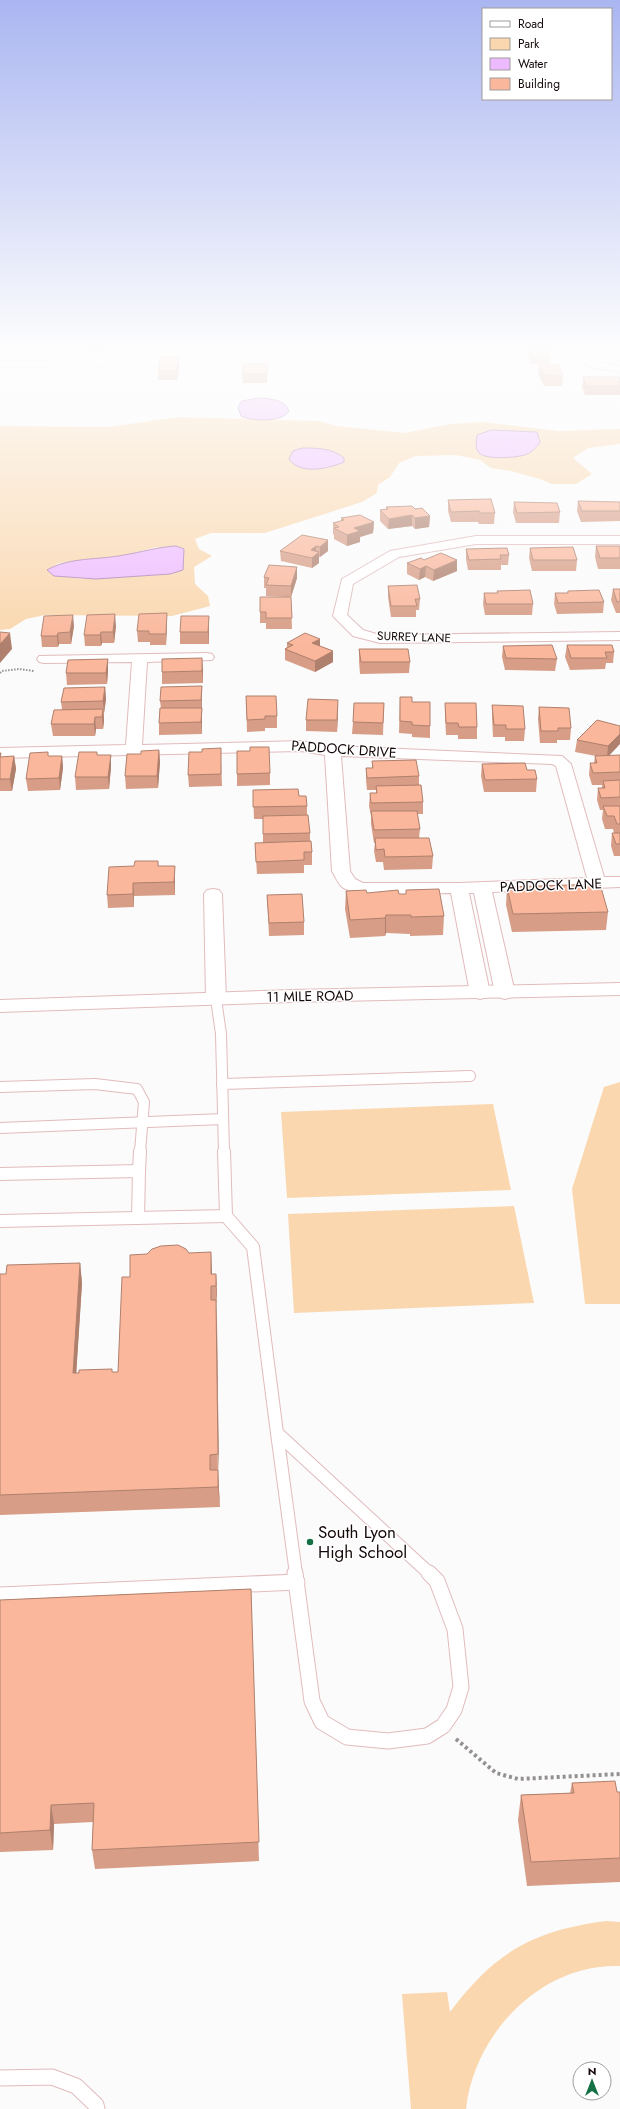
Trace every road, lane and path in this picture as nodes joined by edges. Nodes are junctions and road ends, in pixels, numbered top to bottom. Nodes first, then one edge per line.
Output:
1 (620, 540) edge
2 (620, 636) edge
3 (207, 657) dead end
4 (140, 658) junction
5 (44, 659) joint
6 (0, 673) edge
7 (134, 749) junction
8 (333, 751) junction
9 (0, 753) edge
10 (620, 882) edge
11 (597, 884) junction
12 (459, 888) junction
13 (482, 888) junction
14 (213, 894) dead end
15 (620, 989) edge
16 (480, 993) junction
17 (505, 993) junction
18 (216, 999) junction
19 (0, 1006) edge
20 (470, 1076) dead end
21 (222, 1084) junction
22 (0, 1087) edge
23 (223, 1119) junction
24 (143, 1123) junction
25 (0, 1128) edge
26 (139, 1171) junction
27 (0, 1174) edge
28 (226, 1216) junction
29 (138, 1218) junction
30 (0, 1221) edge
31 (277, 1433) junction
32 (296, 1582) junction
33 (0, 1595) edge
34 (443, 1726) junction
35 (620, 1774) edge
36 (0, 2078) edge
37 (97, 2109) edge

1 - 2 street, SURREY LANE
3 - 4 street
4 - 5 street
4 - 7 street
5 - 6 path
7 - 8 street, PADDOCK DRIVE
7 - 9 street, PADDOCK DRIVE
8 - 11 street, PADDOCK DRIVE
8 - 12 street, PADDOCK LANE
10 - 11 street, PADDOCK LANE
11 - 13 street, PADDOCK LANE
12 - 13 street, PADDOCK LANE
12 - 16 street
13 - 17 street, PADDOCK LANE
14 - 18 street
15 - 17 street, 11 MILE ROAD
16 - 17 street, 11 MILE ROAD
16 - 18 street, 11 MILE ROAD
18 - 19 street, 11 MILE ROAD
18 - 21 lane
20 - 21 lane
21 - 23 lane
22 - 24 lane
23 - 24 lane
23 - 28 lane
24 - 25 lane
24 - 26 lane
26 - 27 lane
26 - 29 lane
28 - 29 lane
28 - 31 lane
29 - 30 lane
31 - 32 lane
31 - 34 lane
32 - 33 lane
32 - 34 lane
34 - 35 path
36 - 37 lane

